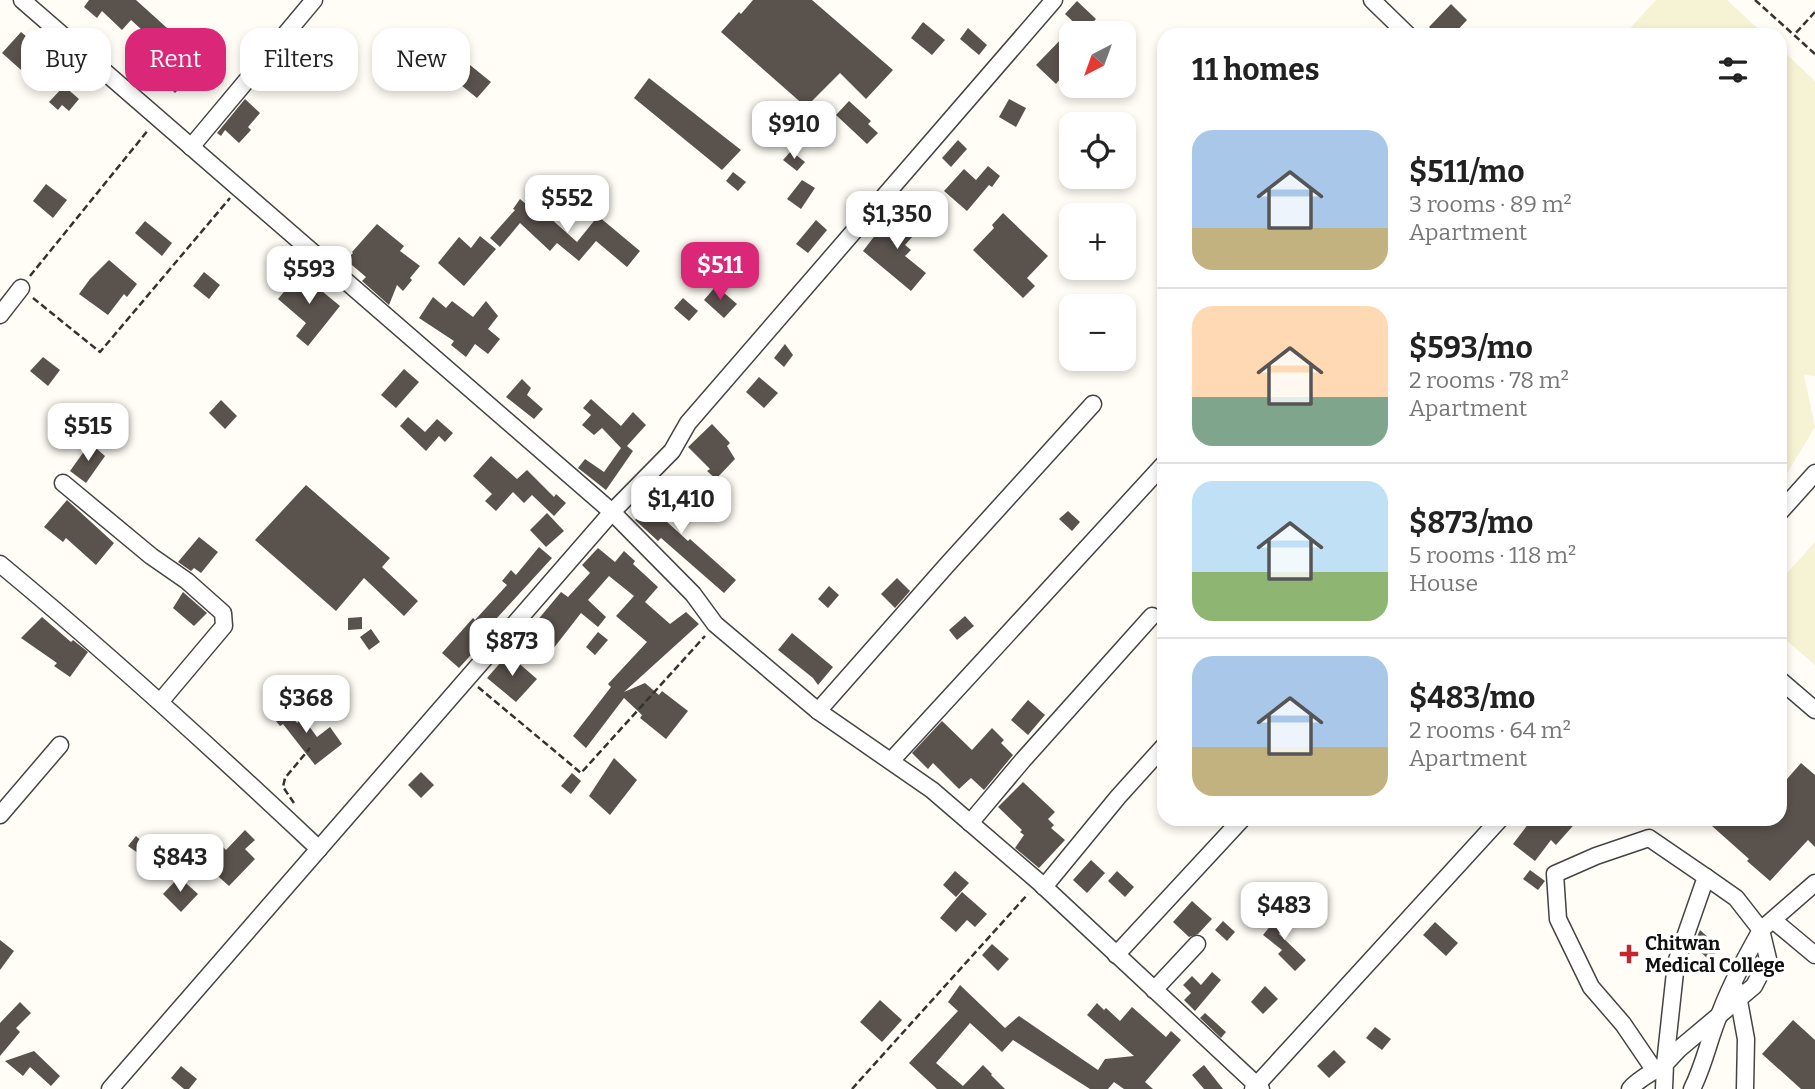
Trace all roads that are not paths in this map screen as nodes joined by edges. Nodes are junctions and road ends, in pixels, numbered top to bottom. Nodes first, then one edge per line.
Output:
1 (22, 0) edge
2 (314, 0) edge
3 (1054, 0) edge
4 (1371, 0) edge
5 (1401, 28) edge
6 (191, 147) junction
7 (21, 288) road end
8 (0, 315) edge
9 (1093, 404) dead end
10 (1157, 472) edge
11 (1815, 473) edge
12 (62, 483) dead end
13 (1787, 504) edge
14 (612, 512) junction
15 (0, 564) edge
16 (1152, 616) dead end
17 (1787, 686) edge
18 (160, 702) junction
19 (1815, 710) edge
20 (818, 711) junction
21 (60, 745) dead end
22 (1157, 754) edge
23 (891, 761) junction
24 (0, 815) edge
25 (970, 822) junction
26 (1235, 826) edge
27 (1494, 826) edge
28 (319, 849) junction
29 (1706, 877) junction
30 (1815, 883) edge
31 (1041, 885) junction
32 (1767, 925) junction
33 (1197, 944) dead end
34 (1116, 954) junction
35 (1815, 955) edge
36 (1734, 981) junction
37 (1154, 990) junction
38 (1739, 998) junction
39 (1718, 1016) junction
40 (1660, 1067) junction
41 (1257, 1088) edge
42 (110, 1089) edge
43 (1630, 1089) edge
44 (1664, 1089) edge
45 (1692, 1089) edge
46 (1745, 1089) edge

1 - 6 street
2 - 6 street
3 - 14 street
4 - 5 street
6 - 14 street
7 - 8 street
9 - 20 street
10 - 23 street
11 - 13 street
12 - 18 street
14 - 20 street
14 - 28 street
15 - 18 street
16 - 25 street
17 - 19 street
18 - 28 street
20 - 23 street
21 - 24 street
22 - 31 street
23 - 25 street
25 - 31 street
26 - 34 street
27 - 41 street
28 - 42 street
29 - 32 street
29 - 40 street
29 - 40 street
30 - 32 street
31 - 34 street
32 - 35 street
32 - 36 street
32 - 38 street
33 - 37 street
34 - 37 street
36 - 38 street
36 - 39 street
37 - 41 street
38 - 39 street
38 - 46 street
39 - 40 street
39 - 45 street
40 - 43 street
40 - 44 street

